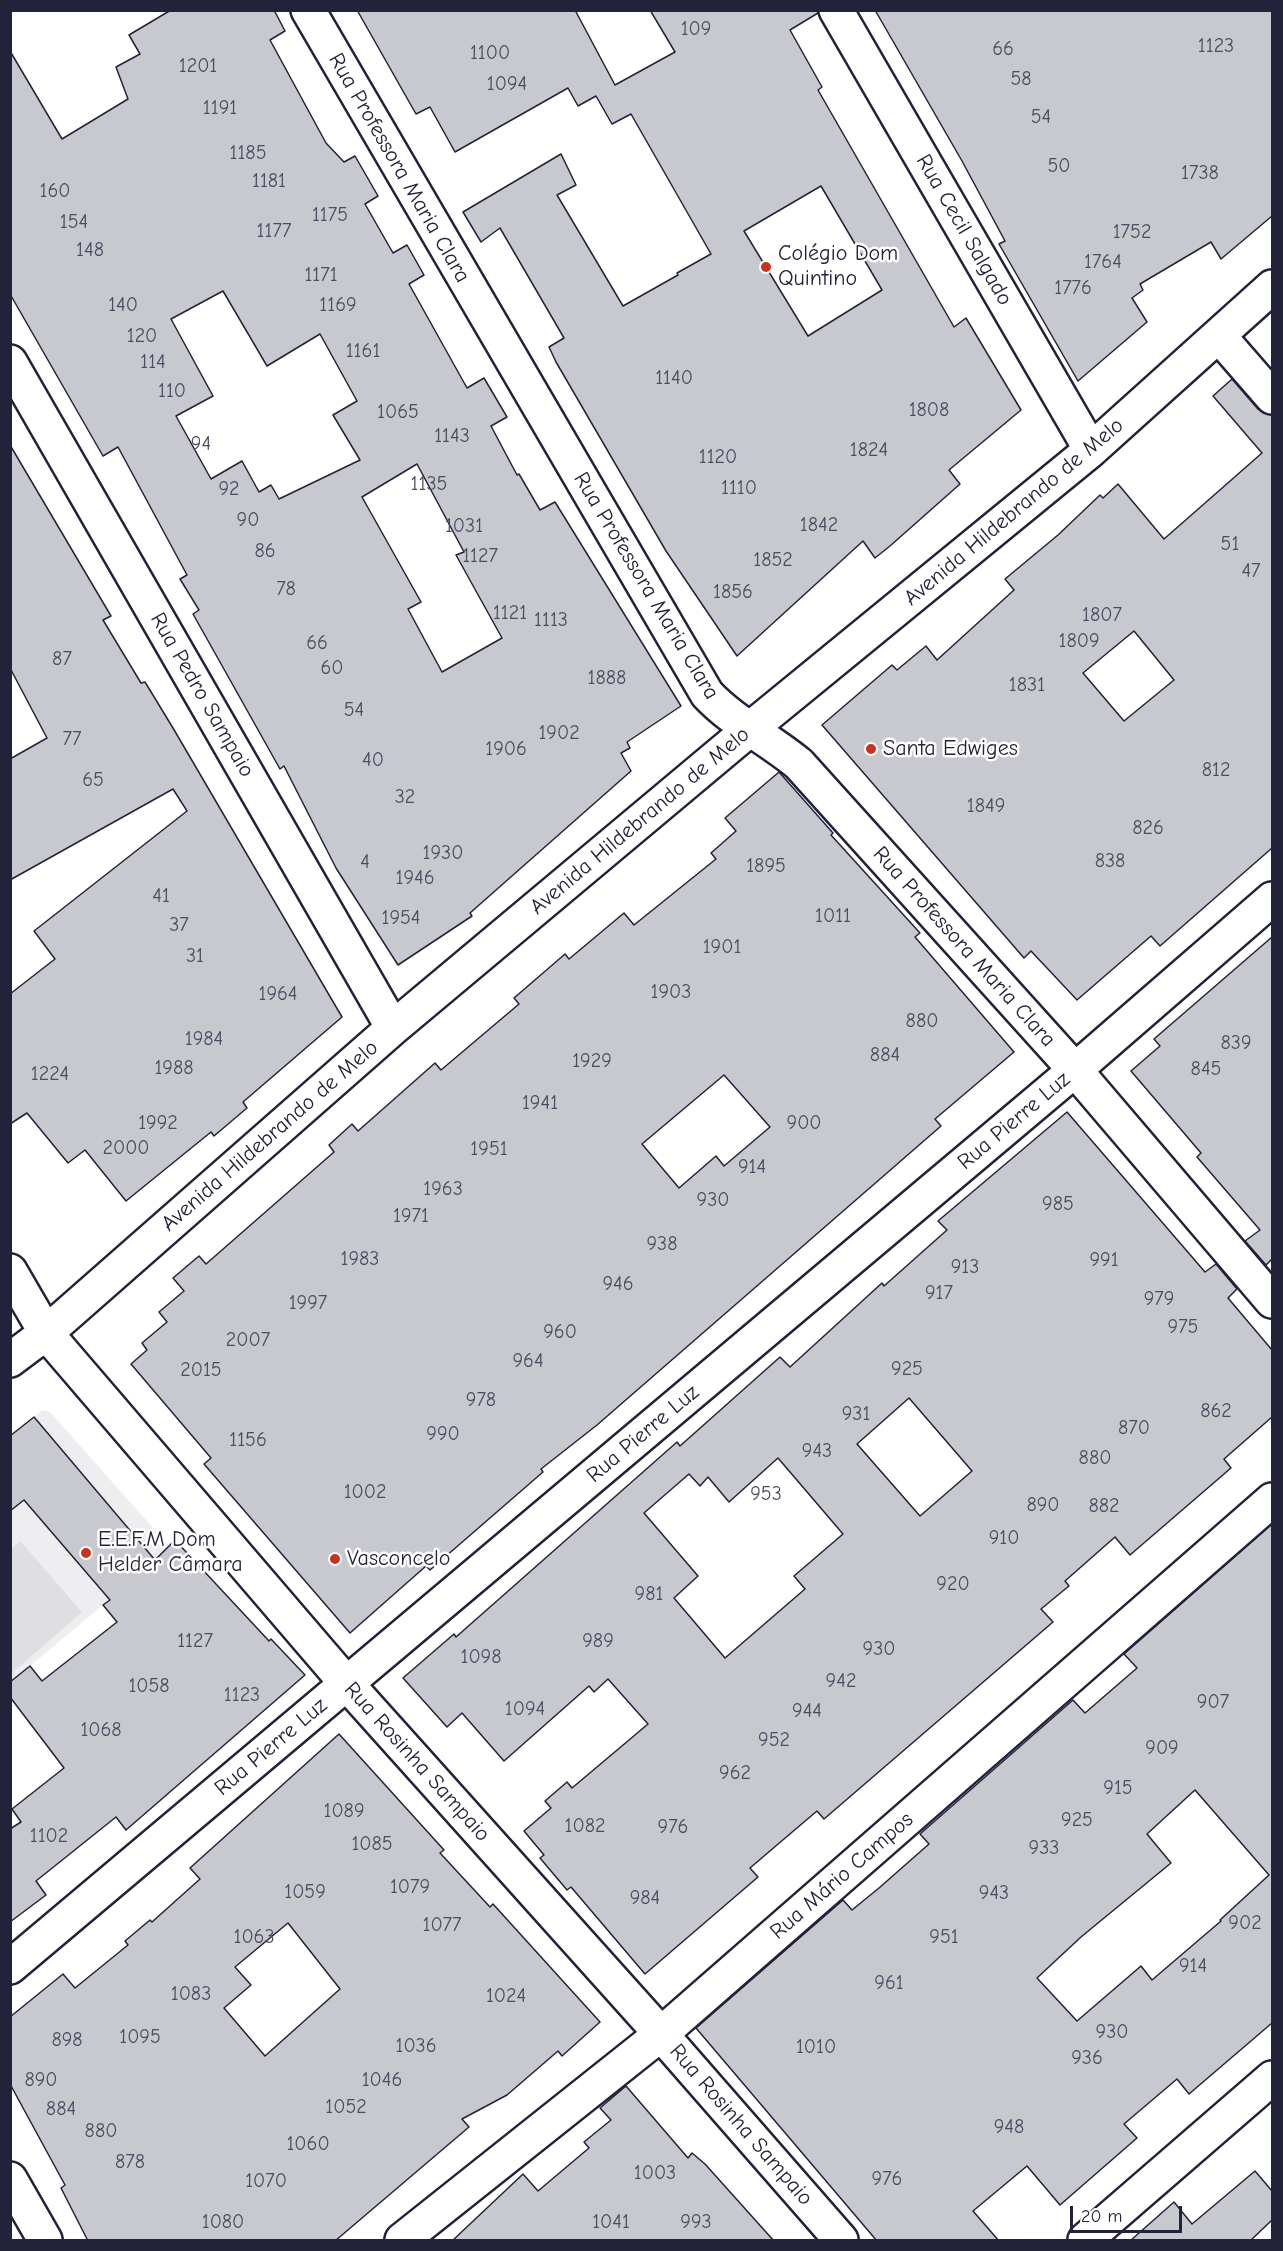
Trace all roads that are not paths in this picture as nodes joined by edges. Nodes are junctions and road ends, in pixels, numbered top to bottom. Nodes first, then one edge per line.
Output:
1 (308, 10) edge
2 (836, 10) edge
3 (1272, 287) edge
4 (1219, 336) junction
5 (10, 362) edge
6 (1272, 398) edge
7 (1091, 450) junction
8 (750, 729) junction
9 (1272, 899) edge
10 (393, 1028) junction
11 (1075, 1070) junction
12 (10, 1271) edge
13 (1272, 1302) edge
14 (46, 1333) junction
15 (10, 1360) edge
16 (1272, 1500) edge
17 (347, 1684) junction
18 (10, 1967) edge
19 (661, 2034) junction
20 (1272, 2078) edge
21 (10, 2180) edge
22 (45, 2241) edge
23 (402, 2241) edge
24 (841, 2241) edge
25 (1085, 2241) edge

1 - 8 street, Rua Professora Maria Clara
2 - 7 street, Rua Cecil Salgado
3 - 4 street, Avenida Hildebrando de Melo
4 - 6 street
4 - 7 street, Avenida Hildebrando de Melo
5 - 10 street, Rua Pedro Sampaio
7 - 8 street, Avenida Hildebrando de Melo
8 - 10 street, Avenida Hildebrando de Melo
8 - 11 street, Rua Professora Maria Clara
9 - 11 street, Rua Pierre Luz
10 - 14 street, Avenida Hildebrando de Melo
11 - 13 street, Rua Professora Maria Clara
11 - 17 street, Rua Pierre Luz
12 - 14 street, Rua Rosinha Sampaio
14 - 15 street, Avenida Hildebrando de Melo
14 - 17 street, Rua Rosinha Sampaio
16 - 19 street, Rua Mário Campos
17 - 18 street, Rua Pierre Luz
17 - 19 street, Rua Rosinha Sampaio
19 - 23 street, Rua Mário Campos
19 - 24 street, Rua Rosinha Sampaio
20 - 25 street
21 - 22 street

